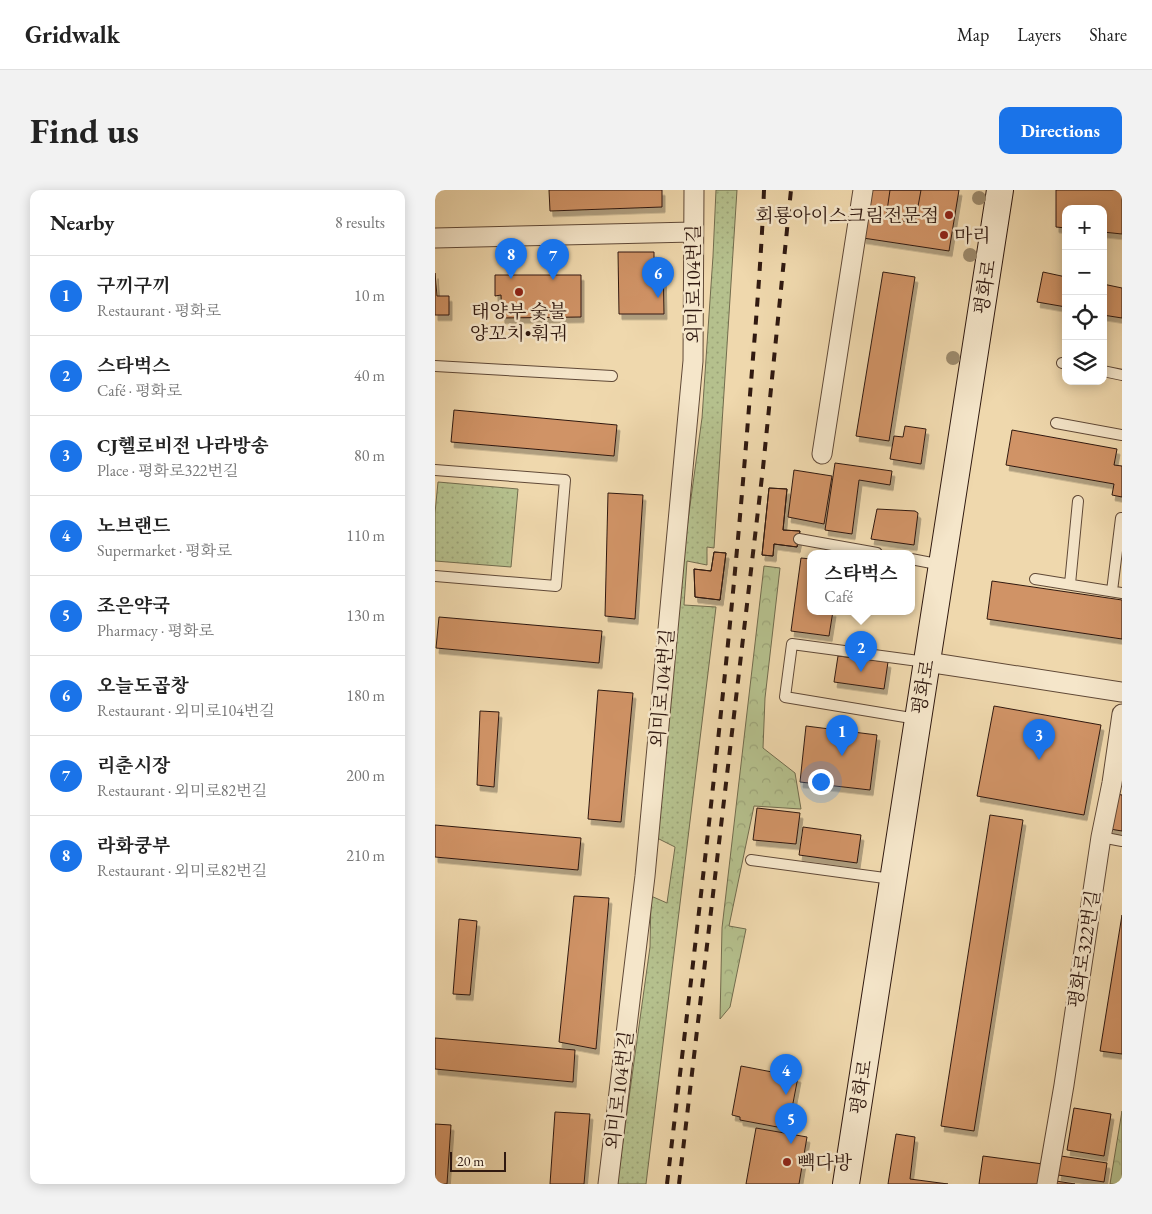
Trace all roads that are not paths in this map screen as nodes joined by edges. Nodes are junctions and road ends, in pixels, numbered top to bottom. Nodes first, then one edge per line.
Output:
1 (694, 190) edge
2 (863, 190) edge
3 (1000, 190) edge
4 (693, 232) junction
5 (435, 238) edge
6 (435, 366) edge
7 (1107, 372) edge
8 (1122, 374) edge
9 (612, 376) dead end
10 (1056, 423) dead end
11 (1122, 435) edge
12 (822, 454) dead end
13 (435, 470) edge
14 (1079, 501) dead end
15 (1121, 518) edge
16 (799, 539) dead end
17 (860, 550) edge
18 (1119, 557) edge
19 (915, 560) edge
20 (942, 565) junction
21 (435, 576) edge
22 (1035, 579) dead end
23 (1070, 584) junction
24 (1117, 592) edge
25 (927, 662) junction
26 (1122, 692) edge
27 (917, 718) junction
28 (1121, 725) edge
29 (1117, 784) edge
30 (1101, 837) junction
31 (1122, 841) edge
32 (751, 860) dead end
33 (893, 879) junction
34 (608, 1184) edge
35 (846, 1184) edge
36 (1047, 1184) edge

1 - 4 street, 외미로104번길
2 - 12 street
3 - 20 main road, 평화로
4 - 5 street
4 - 34 street, 외미로104번길
6 - 9 lane
7 - 8 lane
10 - 11 lane
13 - 21 lane
14 - 23 lane
15 - 18 lane
16 - 17 lane
18 - 24 lane
19 - 20 lane
20 - 25 main road, 평화로
22 - 23 lane
23 - 24 lane
25 - 26 street
25 - 27 main road, 평화로
25 - 27 lane
27 - 33 main road, 평화로
28 - 29 street, 평화로322번길
29 - 30 street, 평화로322번길
30 - 31 lane
30 - 36 street, 평화로322번길
32 - 33 lane
33 - 35 main road, 평화로

